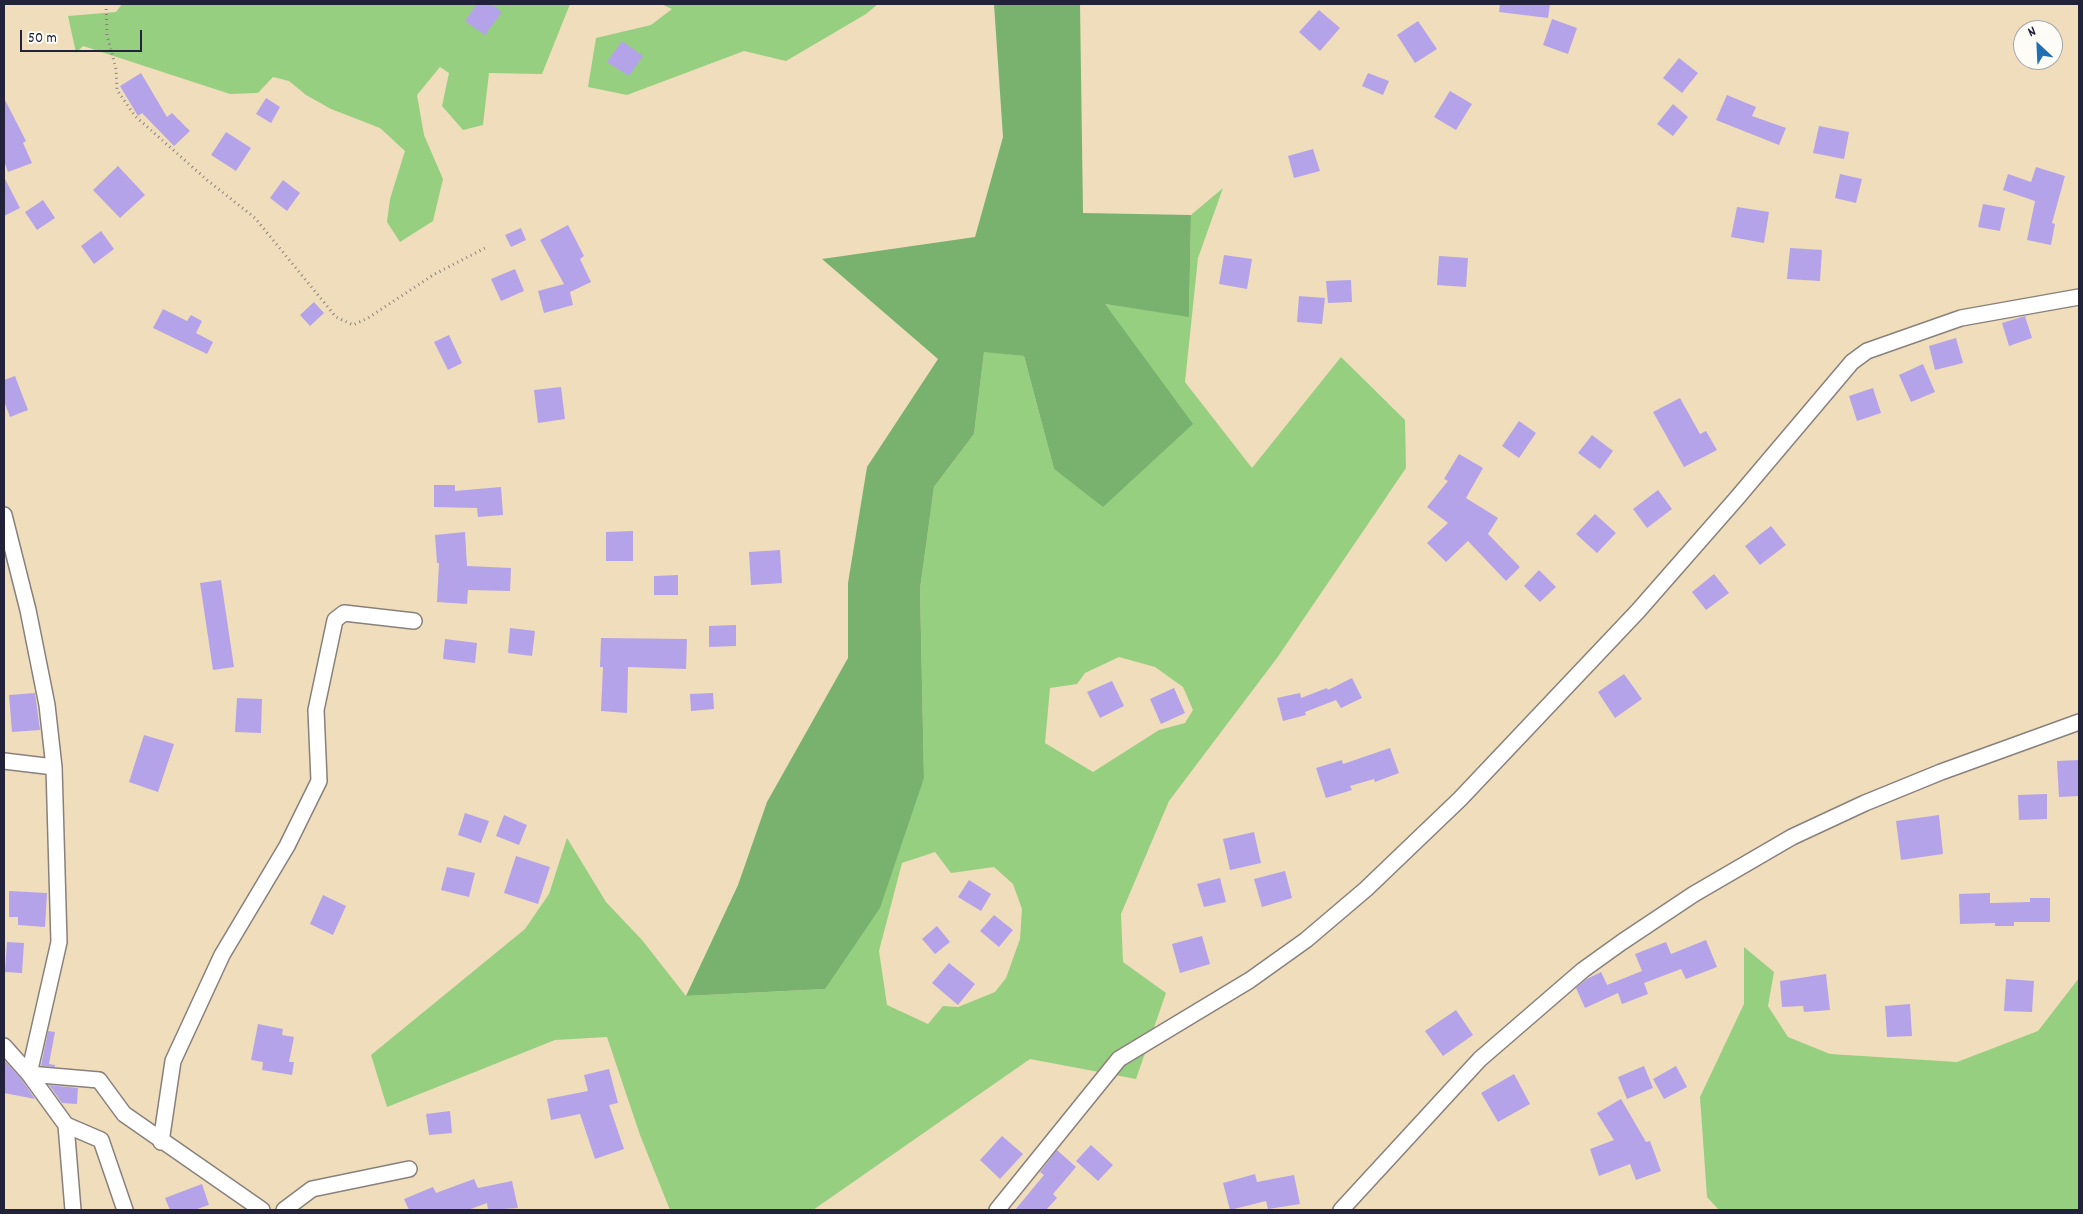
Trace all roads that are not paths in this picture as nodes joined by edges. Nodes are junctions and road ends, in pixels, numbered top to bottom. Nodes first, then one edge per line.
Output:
1 (2079, 296) edge
2 (4, 515) edge
3 (414, 621) dead end
4 (2079, 722) edge
5 (4, 761) edge
6 (54, 767) junction
7 (4, 1046) edge
8 (28, 1074) junction
9 (66, 1125) junction
10 (161, 1142) junction
11 (409, 1169) dead end
12 (73, 1210) edge
13 (125, 1210) edge
14 (262, 1210) edge
15 (284, 1210) edge
16 (997, 1210) edge
17 (1340, 1210) edge

1 - 16 street
2 - 6 street
3 - 10 street
4 - 17 street
5 - 6 street
6 - 8 street
7 - 8 street
8 - 9 street
8 - 10 street
9 - 12 street
9 - 13 street
10 - 14 street
11 - 15 street

